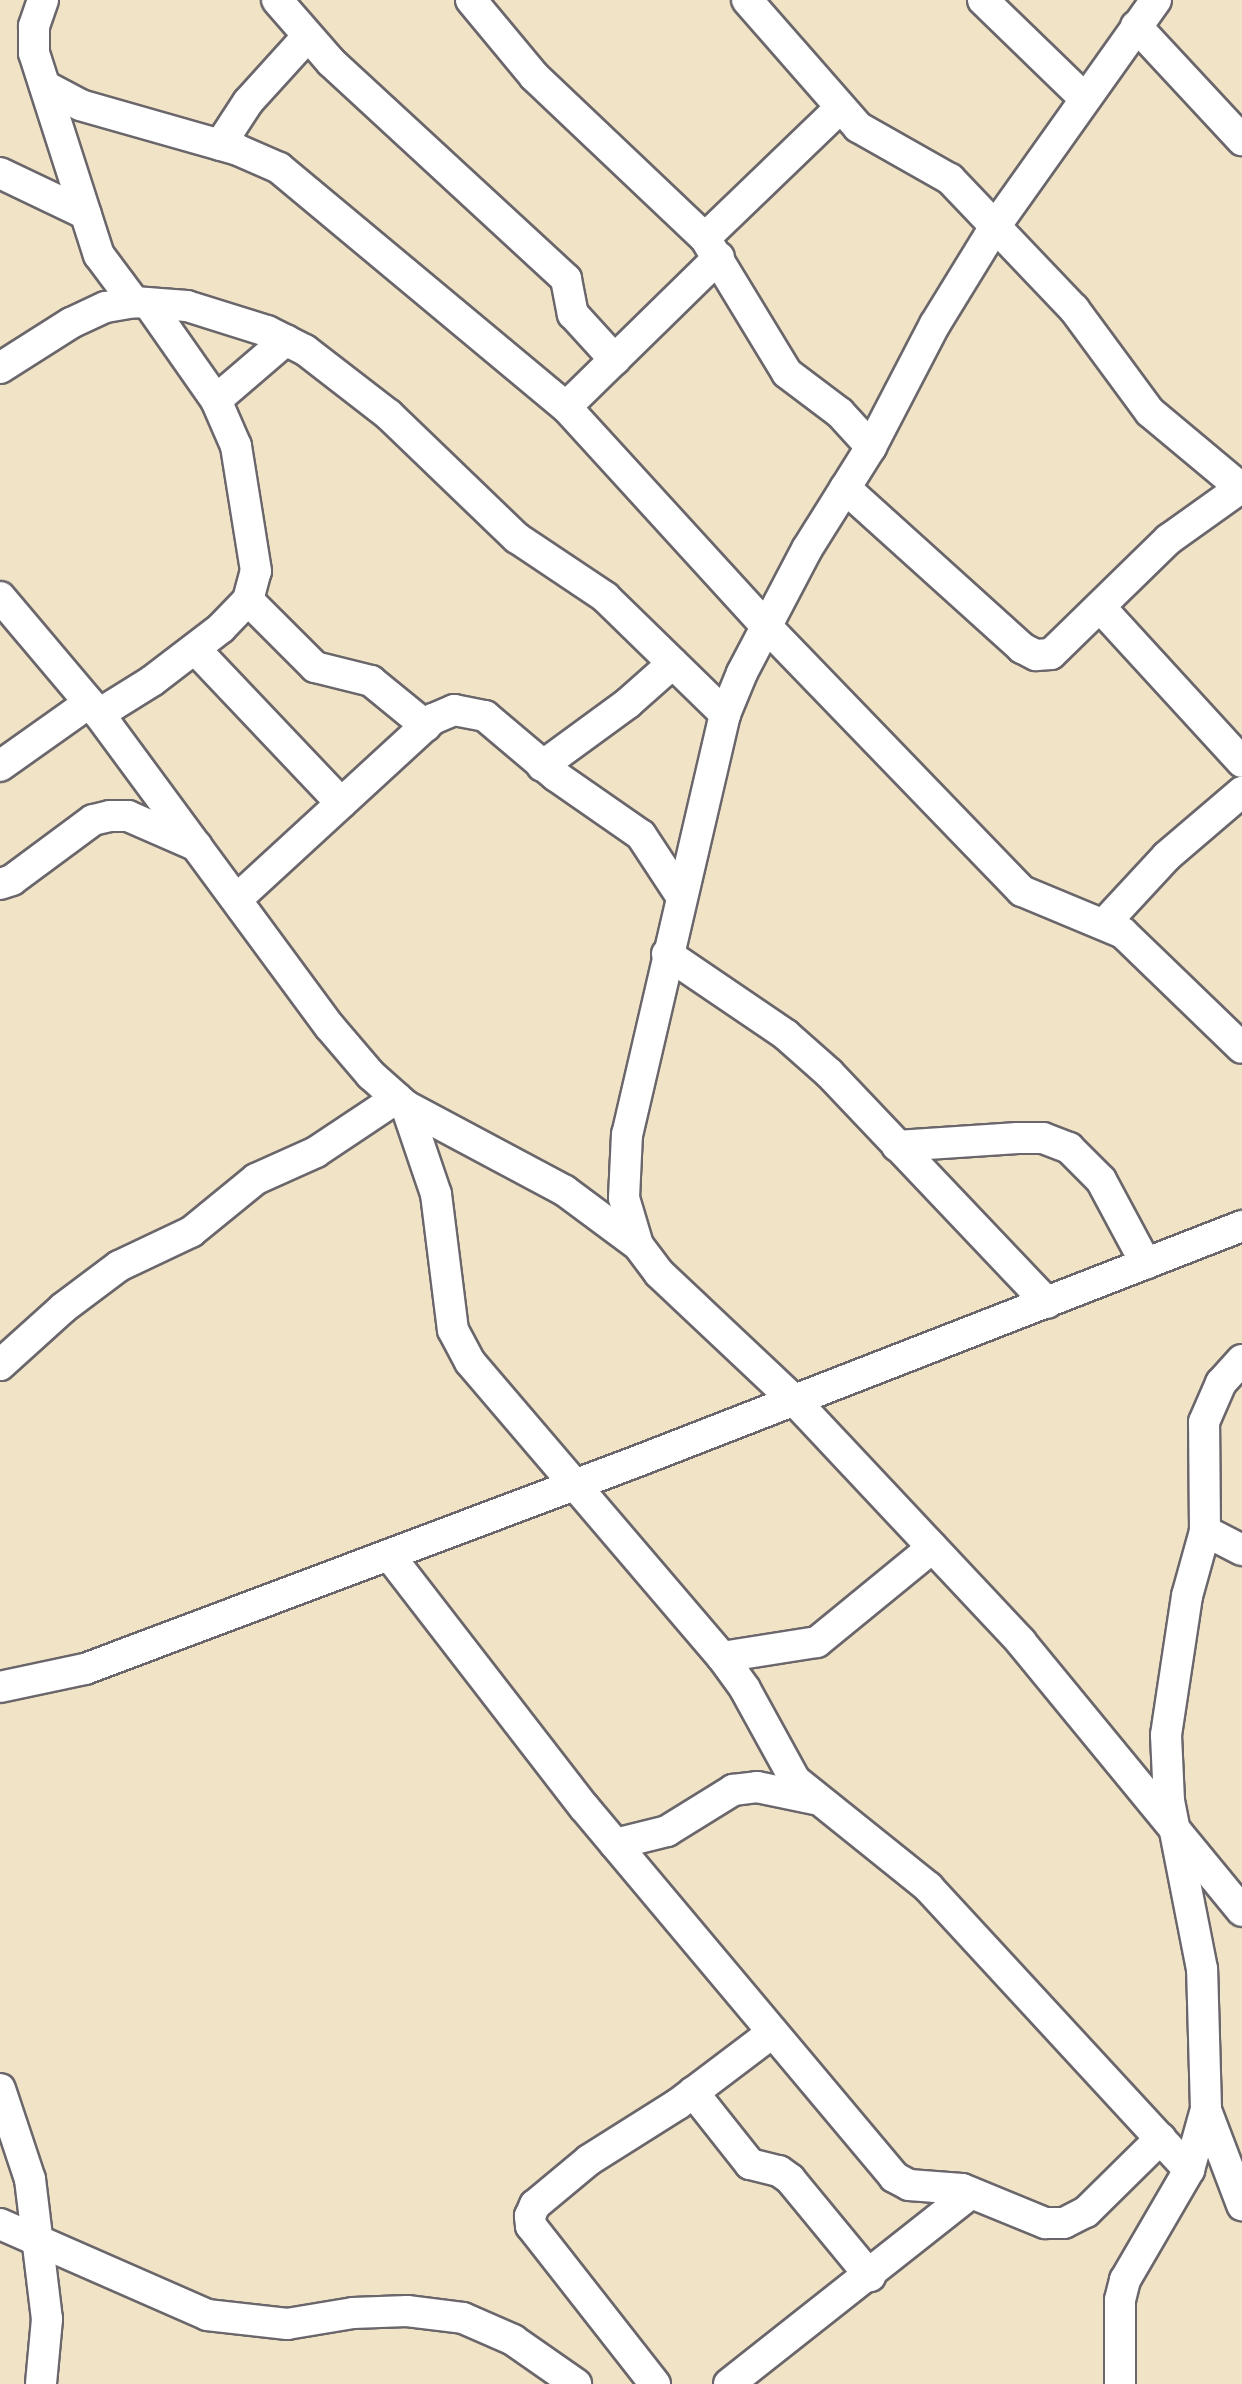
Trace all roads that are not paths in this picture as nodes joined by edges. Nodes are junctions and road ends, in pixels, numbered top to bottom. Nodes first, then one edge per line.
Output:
1 (277, 0) edge
2 (747, 0) edge
3 (982, 0) edge
4 (1156, 0) edge
5 (44, 2) edge
6 (483, 5) edge
7 (1136, 26) junction
8 (307, 37) junction
9 (45, 86) junction
10 (1084, 98) junction
11 (839, 108) junction
12 (1242, 140) edge
13 (220, 145) junction
14 (0, 172) edge
15 (86, 214) junction
16 (996, 224) junction
17 (712, 248) junction
18 (141, 303) junction
19 (286, 340) junction
20 (615, 360) junction
21 (0, 368) edge
22 (216, 400) junction
23 (566, 408) junction
24 (871, 448) junction
25 (845, 488) junction
26 (1242, 488) edge
27 (0, 597) edge
28 (248, 600) junction
29 (1100, 607) junction
30 (765, 625) junction
31 (196, 650) junction
32 (673, 663) junction
33 (94, 709) junction
34 (726, 714) junction
35 (426, 726) junction
36 (1242, 762) edge
37 (0, 766) edge
38 (542, 766) junction
39 (1242, 792) edge
40 (341, 803) junction
41 (199, 848) junction
42 (0, 884) edge
43 (681, 896) junction
44 (237, 899) junction
45 (1105, 923) junction
46 (667, 954) junction
47 (1242, 1048) edge
48 (402, 1102) junction
49 (897, 1146) junction
50 (1242, 1226) edge
51 (638, 1245) junction
52 (1146, 1264) junction
53 (1047, 1303) junction
54 (1242, 1360) edge
55 (0, 1365) edge
56 (795, 1401) junction
57 (576, 1484) junction
58 (1204, 1530) junction
59 (932, 1548) junction
60 (1242, 1550) edge
61 (389, 1555) junction
62 (722, 1657) junction
63 (0, 1687) edge
64 (814, 1799) junction
65 (1174, 1830) junction
66 (615, 1844) junction
67 (1242, 1911) edge
68 (772, 2033) junction
69 (0, 2090) edge
70 (693, 2092) junction
71 (1206, 2109) junction
72 (1160, 2138) junction
73 (1189, 2170) junction
74 (972, 2193) junction
75 (1242, 2205) edge
76 (0, 2224) edge
77 (37, 2240) junction
78 (870, 2276) junction
79 (41, 2384) edge
80 (576, 2384) edge
81 (655, 2384) edge
82 (729, 2384) edge
83 (1120, 2384) edge

1 - 8 street
2 - 11 street
3 - 10 street
4 - 7 street
5 - 9 street
6 - 17 street
7 - 10 street
7 - 12 street
8 - 13 street
8 - 20 street
9 - 13 street
9 - 15 street
10 - 16 street
11 - 16 street
11 - 17 street
13 - 23 street
14 - 15 street
15 - 18 street
16 - 24 street
16 - 26 street
17 - 20 street
17 - 24 street
18 - 19 street
18 - 21 street
18 - 22 street
19 - 22 street
19 - 32 street
20 - 23 street
22 - 28 street
23 - 30 street
24 - 25 street
25 - 29 street
25 - 30 street
26 - 29 street
27 - 33 street
28 - 31 street
28 - 35 street
29 - 36 street
30 - 34 street
30 - 45 street
31 - 33 street
31 - 40 street
32 - 34 street
32 - 38 street
33 - 37 street
33 - 41 street
34 - 43 street
35 - 38 street
35 - 40 street
38 - 43 street
39 - 45 street
40 - 44 street
41 - 42 street
41 - 44 street
43 - 46 street
44 - 48 street
45 - 47 street
46 - 49 street
46 - 51 street
48 - 51 street
48 - 55 street
48 - 57 street
49 - 52 street
49 - 53 street
50 - 52 street
51 - 56 street
52 - 53 street
53 - 56 street
54 - 58 street
56 - 57 street
56 - 59 street
57 - 61 street
57 - 62 street
58 - 60 street
58 - 65 street
59 - 62 street
59 - 65 street
61 - 63 street
61 - 66 street
62 - 64 street
64 - 66 street
64 - 72 street
65 - 67 street
65 - 71 street
66 - 68 street
68 - 70 street
68 - 74 street
69 - 77 street
70 - 78 street
70 - 81 street
71 - 73 street
71 - 75 street
72 - 73 street
72 - 74 street
73 - 83 street
74 - 78 street
76 - 77 street
77 - 79 street
77 - 80 street
78 - 82 street

